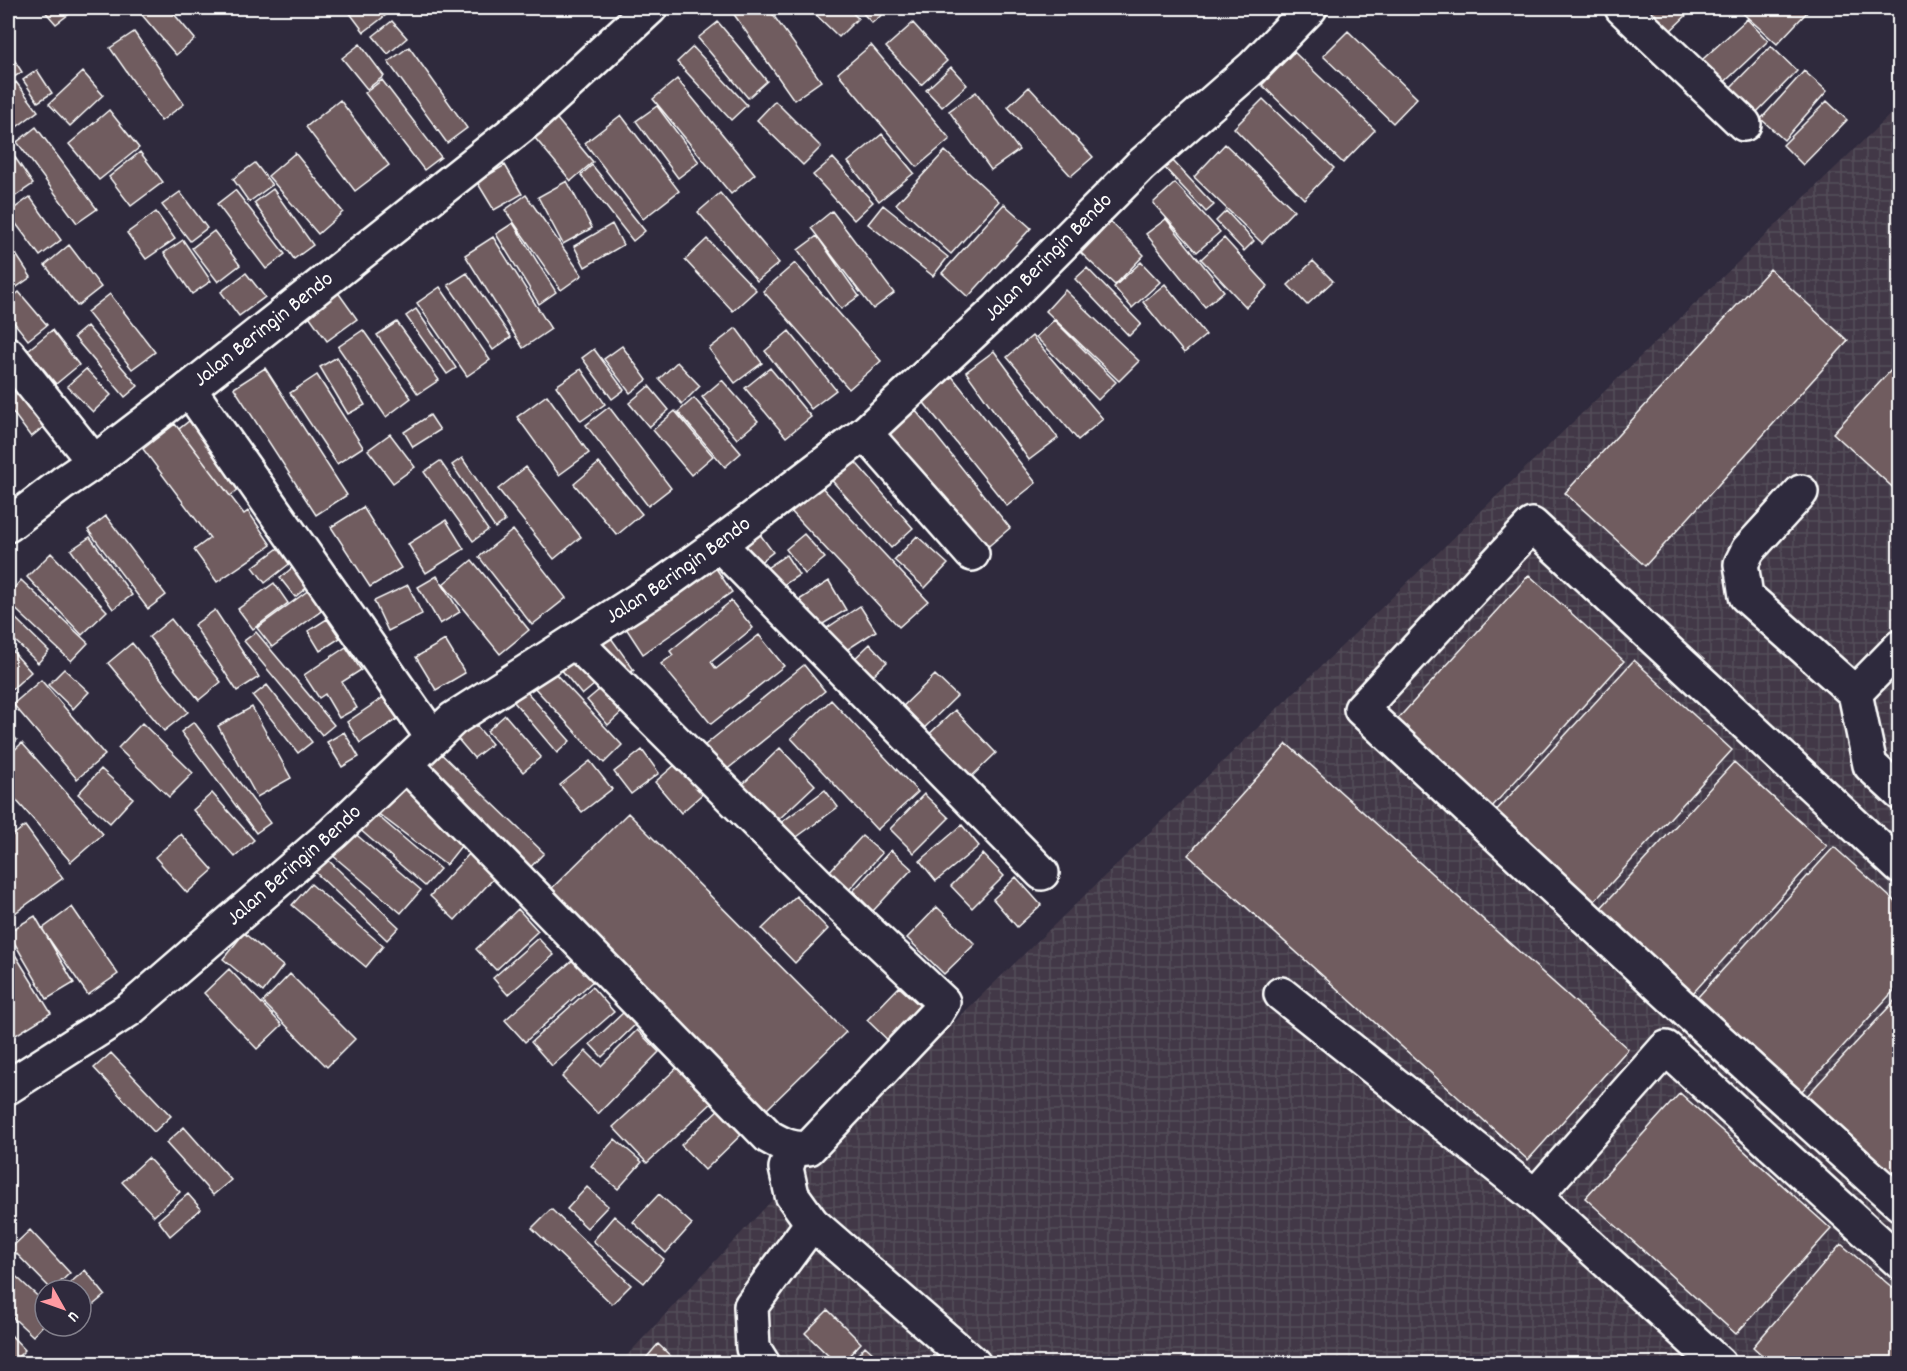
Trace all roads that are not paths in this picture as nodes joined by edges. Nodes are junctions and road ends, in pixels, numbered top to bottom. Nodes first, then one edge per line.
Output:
1 (650, 8) edge
2 (1310, 8) edge
3 (1622, 8) edge
4 (1744, 124) dead end
5 (8, 354) edge
6 (189, 388) junction
7 (865, 433) junction
8 (94, 462) junction
9 (1801, 492) dead end
10 (8, 525) edge
11 (719, 544) junction
12 (972, 554) dead end
13 (575, 641) junction
14 (1899, 647) edge
15 (1855, 693) junction
16 (433, 738) junction
17 (406, 764) junction
18 (1899, 793) edge
19 (1899, 867) edge
20 (1042, 873) dead end
21 (1281, 994) dead end
22 (8, 1087) edge
23 (793, 1148) junction
24 (1535, 1196) junction
25 (1899, 1204) edge
26 (812, 1223) junction
27 (1899, 1262) edge
28 (964, 1360) edge
29 (763, 1364) edge
30 (1719, 1364) edge

1 - 6 street, Jalan Beringin Bendo
2 - 7 street, Jalan Beringin Bendo
3 - 4 street
5 - 8 street
6 - 8 street, Jalan Beringin Bendo
6 - 16 street
7 - 11 street, Jalan Beringin Bendo
7 - 12 street
8 - 10 street, Jalan Beringin Bendo
9 - 15 street
11 - 13 street, Jalan Beringin Bendo
11 - 20 street
13 - 16 street, Jalan Beringin Bendo
13 - 23 street
14 - 15 street
15 - 18 street
16 - 17 street, Jalan Beringin Bendo
17 - 22 street, Jalan Beringin Bendo
17 - 23 street
19 - 25 street
21 - 24 street
23 - 26 street
24 - 27 street
24 - 30 street
26 - 28 street
26 - 29 street

